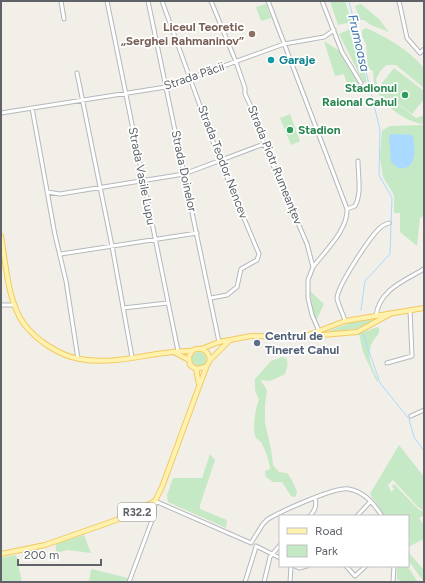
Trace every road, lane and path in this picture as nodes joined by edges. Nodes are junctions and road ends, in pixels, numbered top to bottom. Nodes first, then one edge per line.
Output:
1 (61, 1) edge
2 (107, 1) edge
3 (148, 1) edge
4 (162, 1) edge
5 (211, 1) edge
6 (268, 1) edge
7 (322, 1) edge
8 (399, 1) edge
9 (64, 19) dead end
10 (334, 30) junction
11 (284, 44) junction
12 (424, 49) edge
13 (236, 62) junction
14 (77, 73) dead end
15 (189, 78) junction
16 (361, 83) dead end
17 (166, 87) junction
18 (127, 93) junction
19 (82, 100) junction
20 (32, 108) junction
21 (1, 113) edge
22 (264, 144) junction
23 (220, 161) junction
24 (358, 161) dead end
25 (184, 174) junction
26 (143, 182) junction
27 (100, 187) junction
28 (47, 192) junction
29 (346, 209) junction
30 (389, 223) dead end
31 (198, 233) junction
32 (1, 236) edge
33 (154, 240) junction
34 (112, 246) junction
35 (61, 254) junction
36 (313, 267) junction
37 (424, 269) edge
38 (211, 298) junction
39 (168, 303) junction
40 (1, 305) edge
41 (15, 305) junction
42 (123, 308) junction
43 (424, 308) edge
44 (410, 310) junction
45 (390, 314) junction
46 (374, 316) junction
47 (346, 321) junction
48 (374, 322) junction
49 (326, 328) junction
50 (319, 331) junction
51 (327, 335) junction
52 (304, 337) junction
53 (230, 339) junction
54 (219, 342) junction
55 (201, 349) junction
56 (172, 351) junction
57 (178, 351) junction
58 (192, 351) junction
59 (132, 357) junction
60 (78, 359) junction
61 (189, 360) junction
62 (208, 363) junction
63 (387, 363) dead end
64 (196, 369) junction
65 (199, 387) junction
66 (424, 410) edge
67 (411, 416) dead end
68 (315, 498) junction
69 (155, 500) junction
70 (371, 501) junction
71 (311, 515) edge
72 (358, 515) edge
73 (381, 515) edge
74 (251, 543) junction
75 (279, 546) edge
76 (256, 547) junction
77 (1, 554) edge
78 (271, 554) junction
79 (279, 558) edge
80 (291, 567) edge
81 (347, 567) edge
82 (365, 567) edge
83 (394, 567) edge
84 (129, 582) edge
85 (246, 582) edge
86 (264, 582) edge
87 (290, 582) edge
88 (393, 582) edge

1 - 9 street
2 - 18 street, Strada Vasile Lupu
3 - 17 street, Strada Doinelor
4 - 15 street, Strada Teodor Nencev
5 - 13 street, Strada Piotr Rumeanțev
6 - 11 street
7 - 10 street
8 - 12 street
10 - 11 street, Strada Păcii
10 - 16 street
11 - 13 street, Strada Păcii
11 - 29 street
13 - 15 street, Strada Păcii
13 - 22 street, Strada Piotr Rumeanțev
14 - 19 street
15 - 17 street, Strada Păcii
15 - 23 street, Strada Teodor Nencev
17 - 18 street, Strada Păcii
17 - 25 street, Strada Doinelor
18 - 19 street, Strada Păcii
18 - 26 street, Strada Vasile Lupu
19 - 20 street, Strada Păcii
19 - 27 street
20 - 21 street, Strada Păcii
20 - 28 street
22 - 23 street
22 - 36 street, Strada Piotr Rumeanțev
23 - 25 street
23 - 38 street, Strada Teodor Nencev
24 - 29 street
25 - 26 street
25 - 31 street, Strada Doinelor
26 - 27 street
26 - 33 street, Strada Vasile Lupu
27 - 28 street
27 - 34 street
28 - 35 street
29 - 36 street
30 - 47 street
31 - 33 street
31 - 38 street, Strada Doinelor
32 - 41 main road
33 - 34 street
33 - 39 street, Strada Vasile Lupu
34 - 35 street
34 - 42 street
35 - 60 street
36 - 50 street, Strada Piotr Rumeanțev
37 - 46 street
38 - 54 street, Strada Doinelor
39 - 42 street
39 - 57 street, Strada Vasile Lupu
40 - 41 street
41 - 60 main road
42 - 59 street
43 - 44 main road
44 - 45 main road
44 - 63 street
45 - 46 main road
45 - 48 main road
46 - 47 main road
46 - 48 main road
47 - 49 main road
48 - 51 main road
49 - 50 main road
49 - 51 main road
50 - 52 main road
51 - 52 main road
52 - 53 main road
53 - 54 main road
53 - 62 main road
54 - 55 main road
55 - 58 main road
55 - 62 main road
56 - 57 main road
56 - 59 main road
56 - 61 main road
57 - 58 main road
58 - 61 main road
59 - 60 main road
61 - 64 main road
62 - 64 main road
62 - 65 main road, R32.2
64 - 65 main road, R32.2
65 - 69 main road, R32.2
66 - 67 street
68 - 70 street
68 - 71 street
68 - 74 street
69 - 74 street
69 - 77 main road, R32.2
69 - 84 street
70 - 72 street
70 - 73 street
74 - 76 street
75 - 78 street
76 - 78 street
76 - 85 street
78 - 79 street
78 - 86 street
80 - 87 street
81 - 82 street
83 - 88 street

